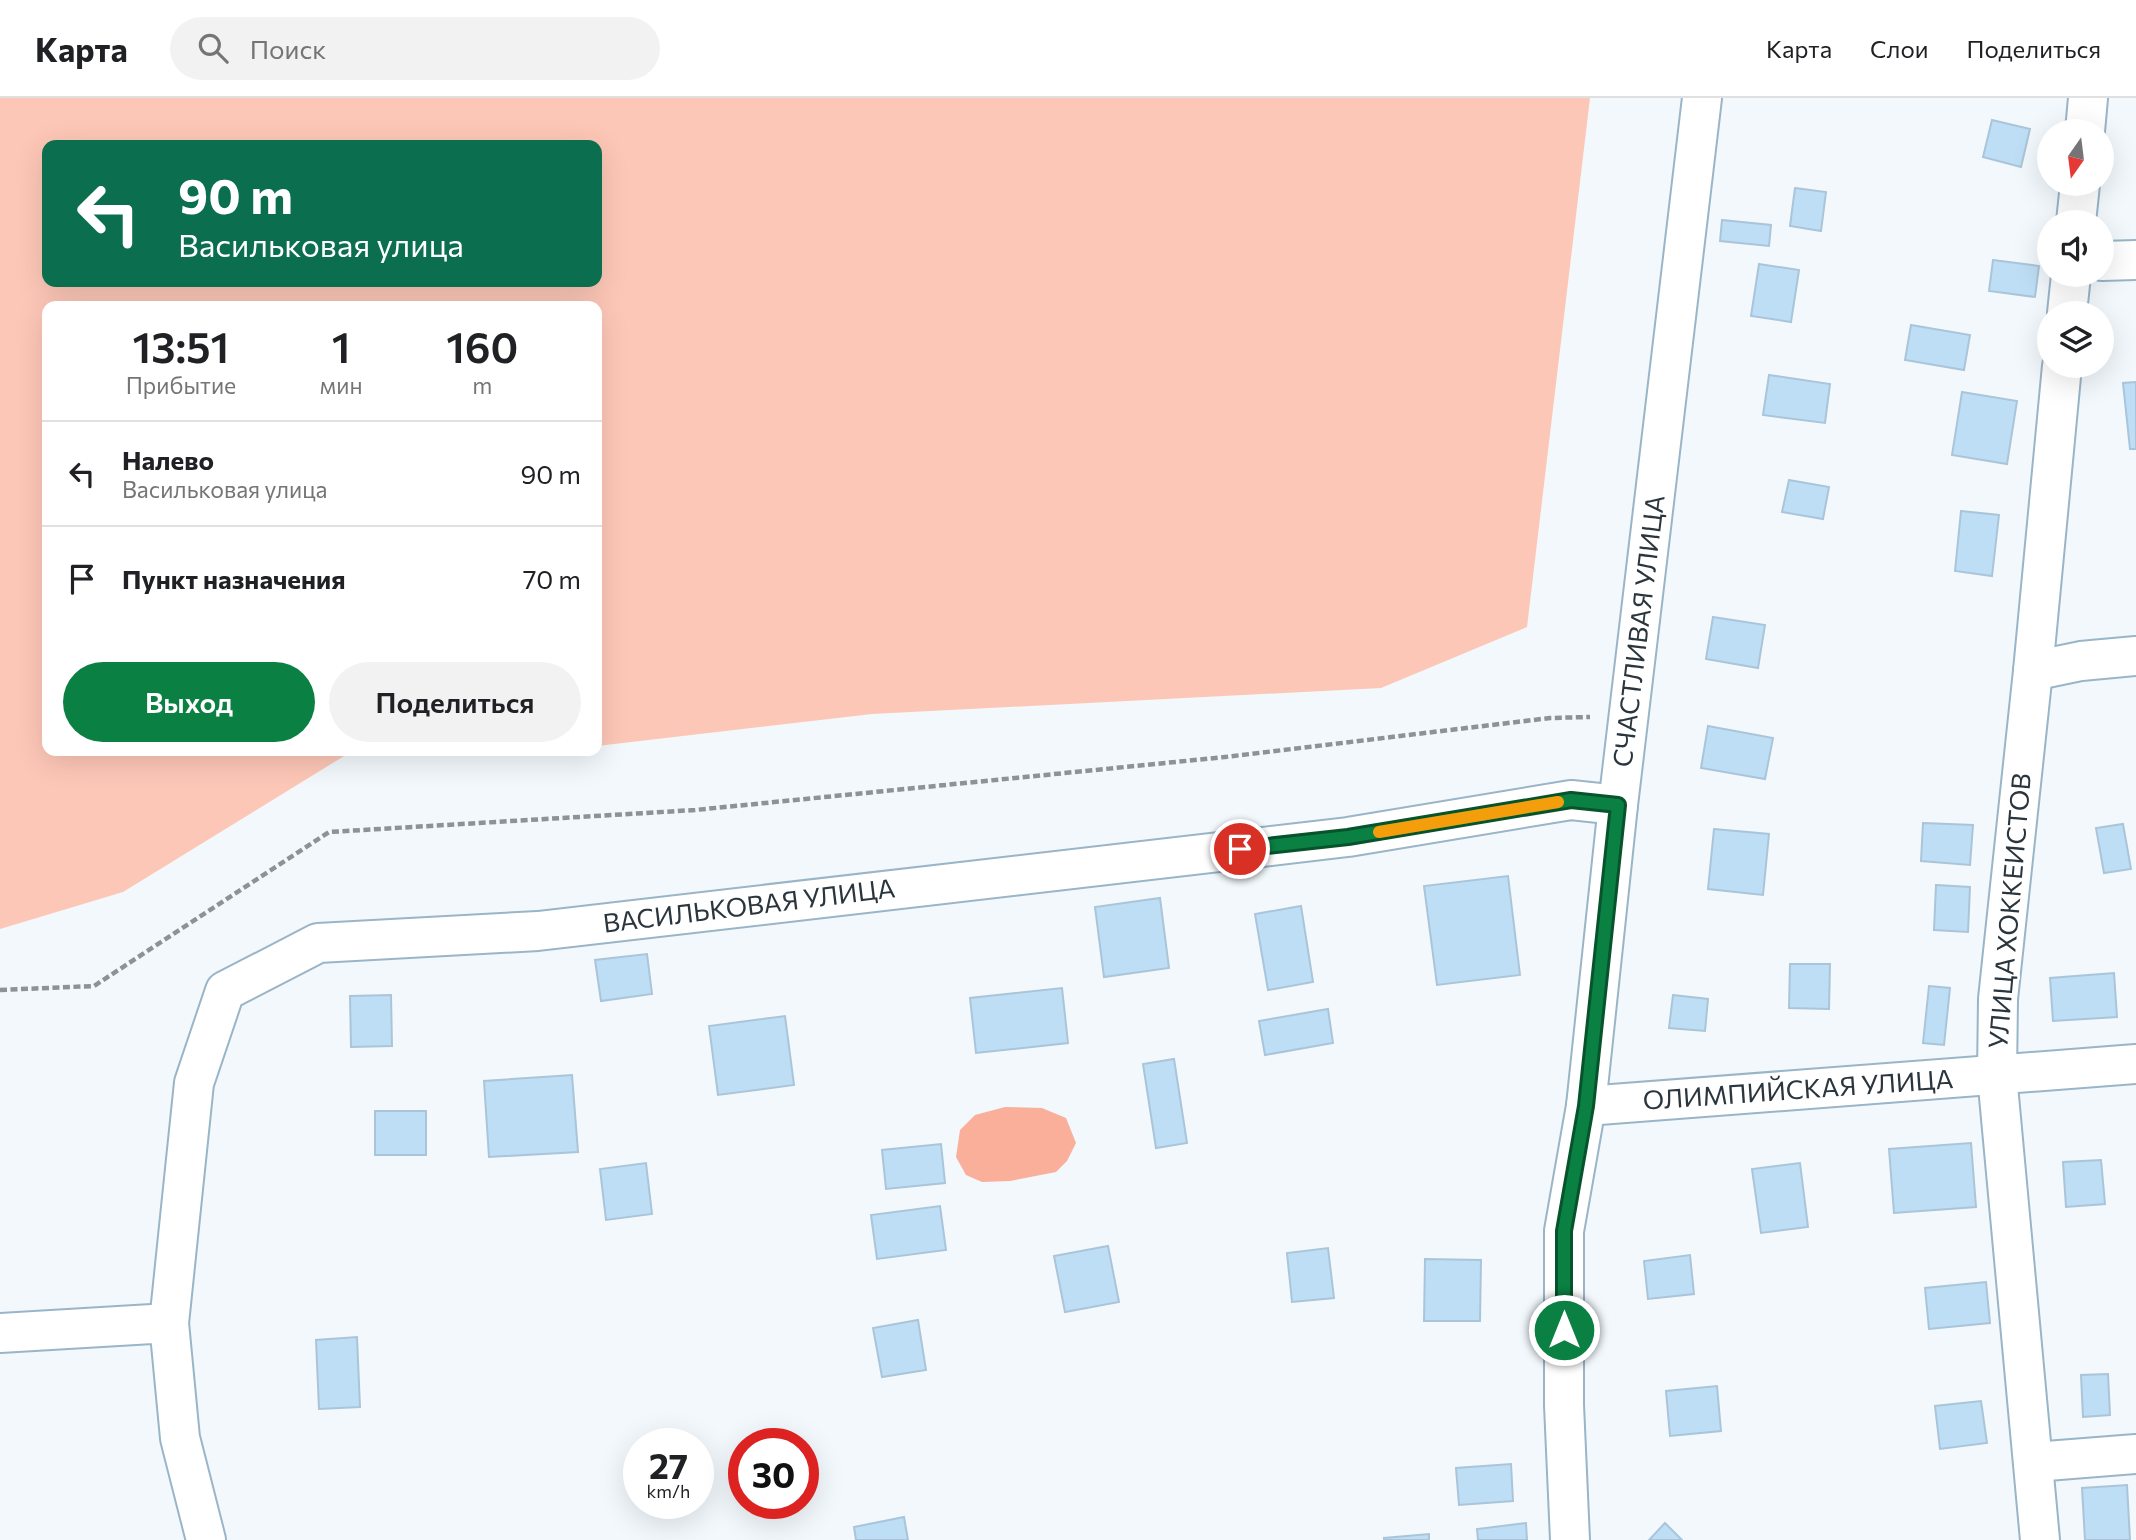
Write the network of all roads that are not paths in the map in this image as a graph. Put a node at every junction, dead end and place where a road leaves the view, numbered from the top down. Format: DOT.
graph roads {
  1 [pos="1702,98"];
  2 [pos="2088,98"];
  3 [pos="2086,119"];
  4 [pos="2136,260"];
  5 [pos="2114,261"];
  6 [pos="2061,378"];
  7 [pos="2136,656"];
  8 [pos="2033,671"];
  9 [pos="1618,805"];
  10 [pos="2136,1064"];
  11 [pos="1997,1075"];
  12 [pos="1586,1106"];
  13 [pos="169,1323"];
  14 [pos="0,1333"];
  15 [pos="2136,1454"];
  16 [pos="2034,1462"];
  17 [pos="206,1540"];
  18 [pos="1570,1540"];
  19 [pos="2040,1540"];
  1 -- 9 [label="street, СЧАСТЛИВАЯ УЛИЦА"];
  2 -- 3 [label="street"];
  4 -- 5 [label="street"];
  6 -- 8 [label="street, УЛИЦА ХОККЕИСТОВ"];
  7 -- 8 [label="street"];
  8 -- 11 [label="street, УЛИЦА ХОККЕИСТОВ"];
  9 -- 12 [label="street, СЧАСТЛИВАЯ УЛИЦА"];
  9 -- 13 [label="street, ВАСИЛЬКОВАЯ УЛИЦА"];
  10 -- 11 [label="street, ОЛИМПИЙСКАЯ УЛИЦА"];
  11 -- 12 [label="street, ОЛИМПИЙСКАЯ УЛИЦА"];
  11 -- 16 [label="street, УЛИЦА ХОККЕИСТОВ"];
  12 -- 18 [label="street, СЧАСТЛИВАЯ УЛИЦА"];
  13 -- 14 [label="street"];
  13 -- 17 [label="street, ВАСИЛЬКОВАЯ УЛИЦА"];
  15 -- 16 [label="street"];
  16 -- 19 [label="street, УЛИЦА ХОККЕИСТОВ"];
}
